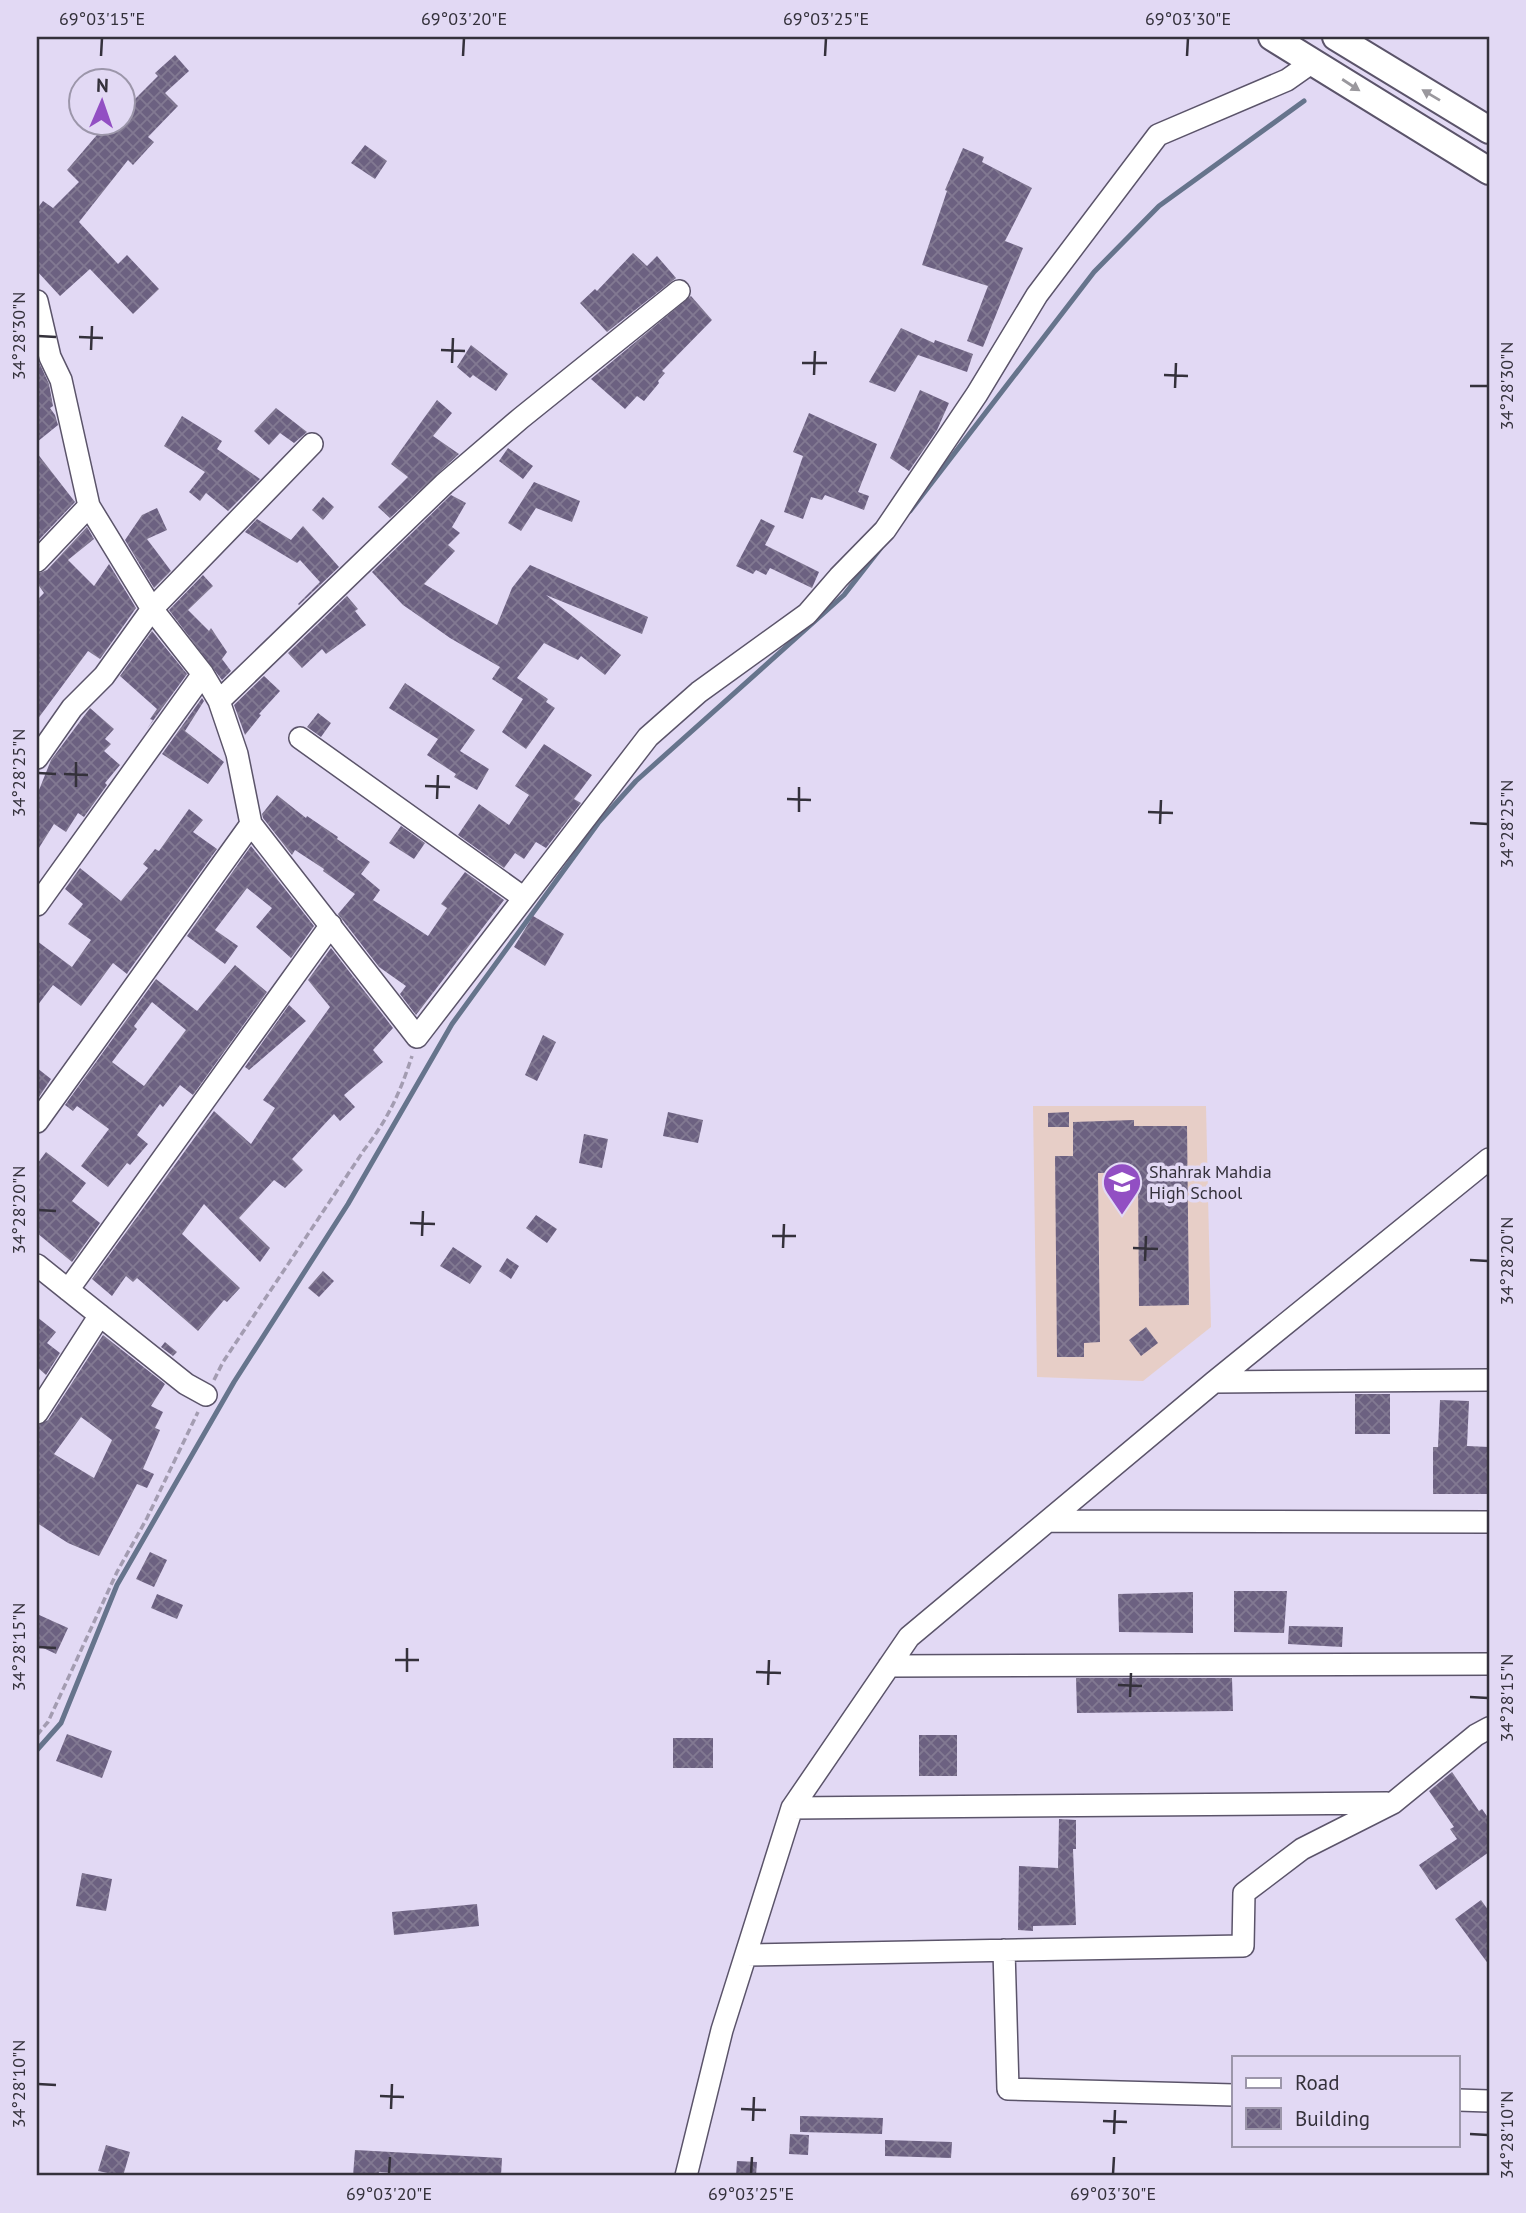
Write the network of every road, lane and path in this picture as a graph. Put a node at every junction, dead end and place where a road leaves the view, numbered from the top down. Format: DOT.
graph roads {
  1 [pos="1272,37"];
  2 [pos="1336,37"];
  3 [pos="1314,61"];
  4 [pos="1489,130"];
  5 [pos="1489,171"];
  6 [pos="679,291"];
  7 [pos="37,301"];
  8 [pos="43,364"];
  9 [pos="312,444"];
  10 [pos="89,506"];
  11 [pos="37,561"];
  12 [pos="152,609"];
  13 [pos="203,674"];
  14 [pos="219,701"];
  15 [pos="300,738"];
  16 [pos="37,758"];
  17 [pos="251,824"];
  18 [pos="524,898"];
  19 [pos="37,905"];
  20 [pos="331,925"];
  21 [pos="37,1122"];
  22 [pos="1489,1159"];
  23 [pos="37,1265"];
  24 [pos="68,1290"];
  25 [pos="100,1315"];
  26 [pos="1489,1380"];
  27 [pos="1214,1382"];
  28 [pos="206,1395"];
  29 [pos="37,1413"];
  30 [pos="1048,1521"];
  31 [pos="1489,1522"];
  32 [pos="1489,1664"];
  33 [pos="889,1666"];
  34 [pos="1489,1728"];
  35 [pos="1393,1803"];
  36 [pos="792,1808"];
  37 [pos="1004,1950"];
  38 [pos="746,1955"];
  39 [pos="1232,2095"];
  40 [pos="1460,2100"];
  41 [pos="1489,2101"];
  42 [pos="686,2176"];
  1 -- 3 [label="main road"];
  4 -- 2 [label="main road, one-way"];
  3 -- 5 [label="main road, one-way"];
  3 -- 18 [label="street"];
  6 -- 14 [label="street"];
  7 -- 8 [label="street"];
  8 -- 10 [label="street"];
  9 -- 12 [label="street"];
  10 -- 11 [label="street"];
  10 -- 12 [label="street"];
  12 -- 13 [label="street"];
  12 -- 16 [label="street"];
  13 -- 14 [label="street"];
  13 -- 19 [label="street"];
  14 -- 17 [label="street"];
  15 -- 18 [label="street"];
  17 -- 20 [label="street"];
  17 -- 21 [label="street"];
  18 -- 20 [label="street"];
  20 -- 24 [label="street"];
  22 -- 27 [label="street"];
  23 -- 24 [label="street"];
  24 -- 25 [label="street"];
  25 -- 28 [label="street"];
  25 -- 29 [label="street"];
  26 -- 27 [label="street"];
  27 -- 30 [label="street"];
  30 -- 31 [label="street"];
  30 -- 33 [label="street"];
  32 -- 33 [label="street"];
  33 -- 36 [label="street"];
  34 -- 35 [label="street"];
  35 -- 36 [label="street"];
  35 -- 37 [label="street"];
  36 -- 38 [label="street"];
  37 -- 38 [label="street"];
  37 -- 39 [label="street"];
  38 -- 42 [label="street"];
  40 -- 41 [label="street"];
}
